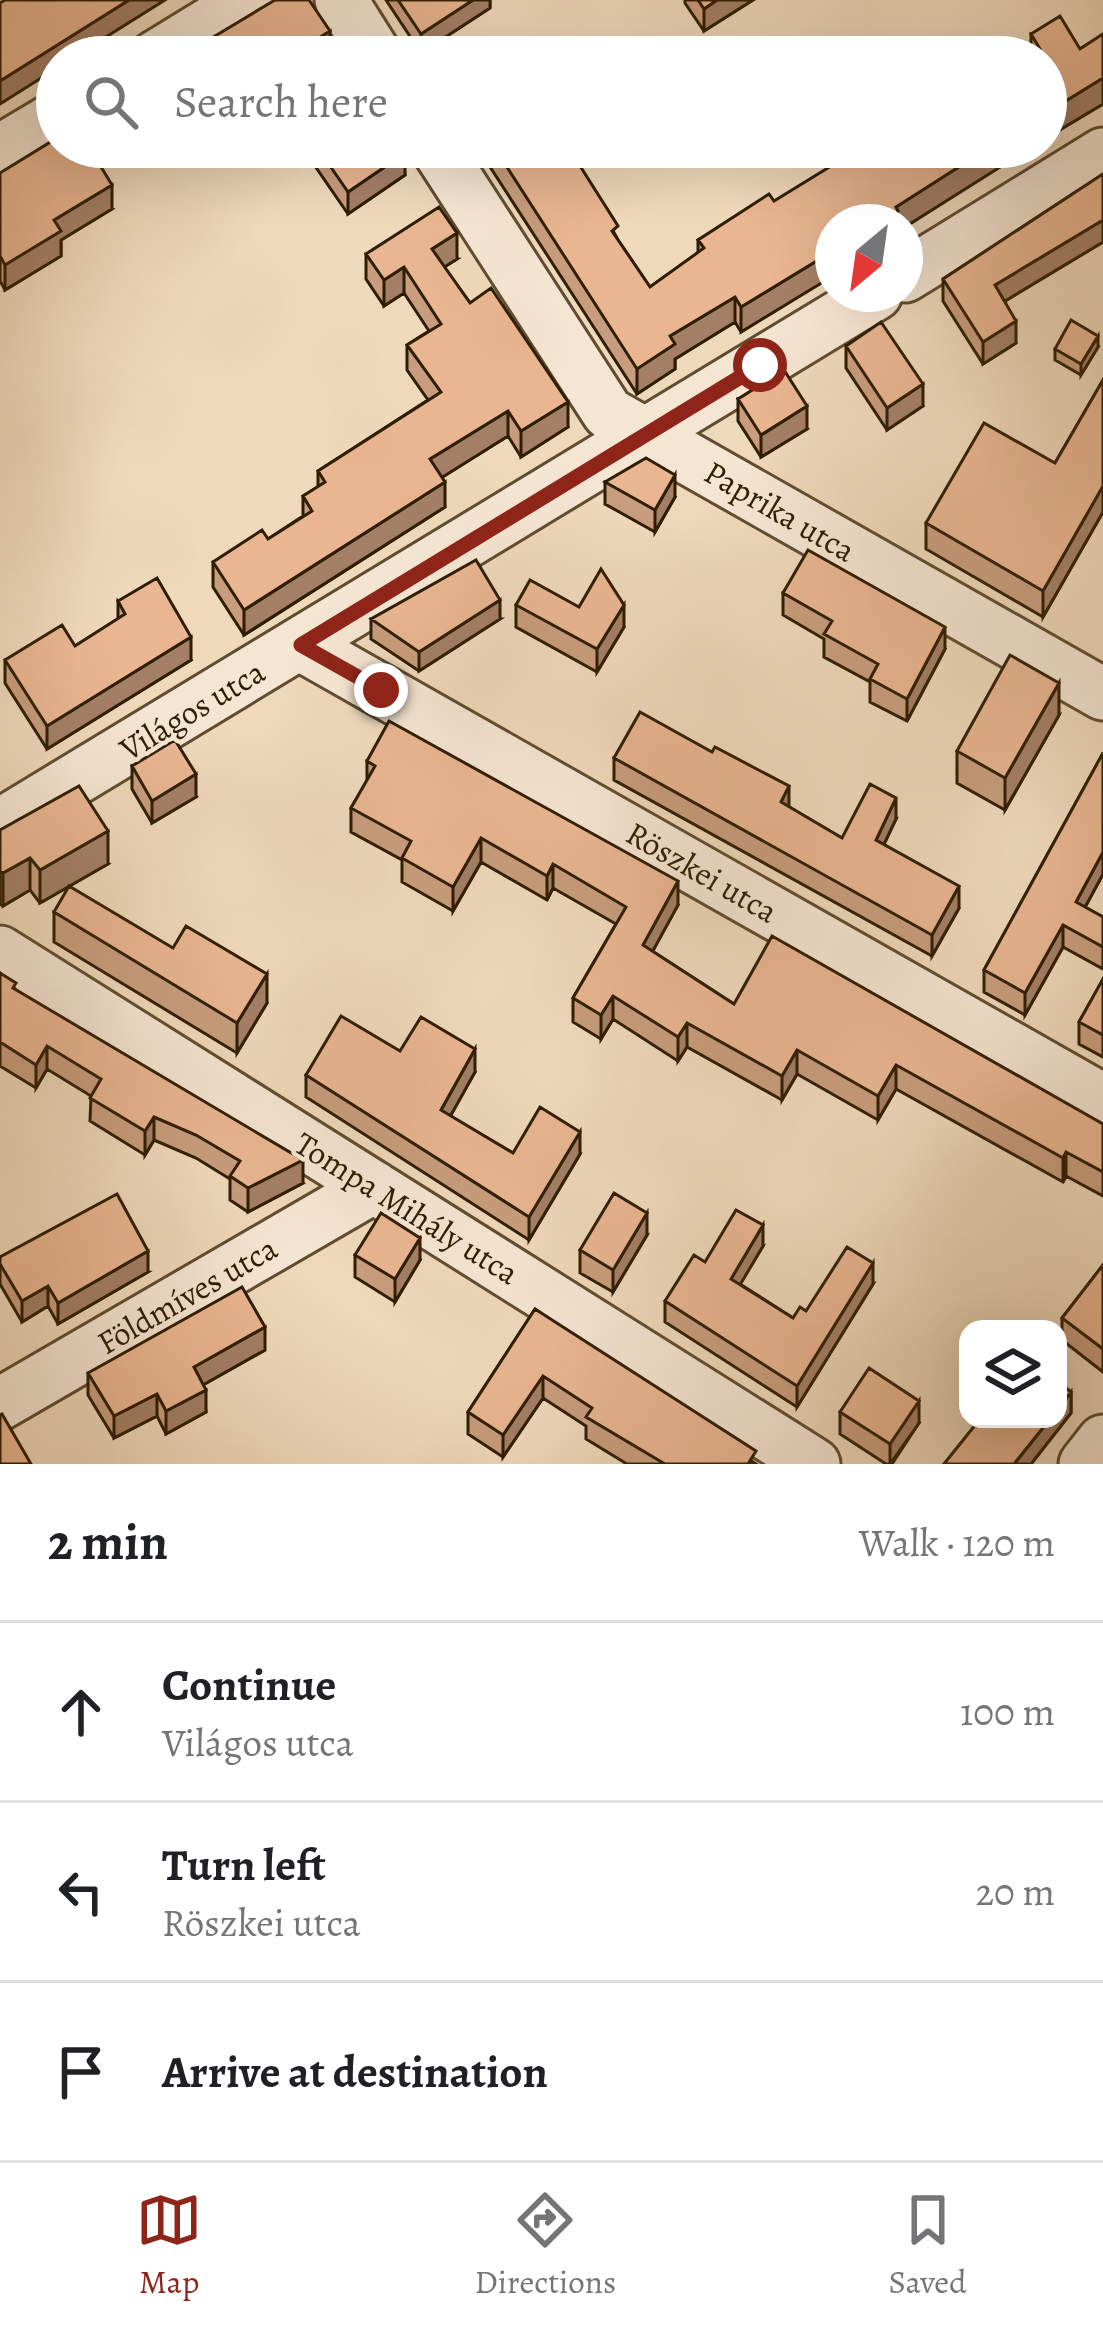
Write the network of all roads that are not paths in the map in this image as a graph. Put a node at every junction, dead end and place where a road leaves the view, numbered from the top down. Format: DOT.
graph roads {
  1 [pos="248,0"];
  2 [pos="340,0"];
  3 [pos="189,36"];
  4 [pos="363,36"];
  5 [pos="36,129"];
  6 [pos="0,151"];
  7 [pos="1103,154"];
  8 [pos="450,168"];
  9 [pos="923,265"];
  10 [pos="847,312"];
  11 [pos="644,437"];
  12 [pos="301,645"];
  13 [pos="1103,694"];
  14 [pos="0,826"];
  15 [pos="0,952"];
  16 [pos="1103,1100"];
  17 [pos="374,1187"];
  18 [pos="0,1404"];
  19 [pos="1103,1441"];
  20 [pos="814,1464"];
  21 [pos="1085,1464"];
  1 -- 3 [label="street"];
  2 -- 4 [label="street"];
  5 -- 6 [label="street"];
  7 -- 9 [label="street"];
  8 -- 11 [label="street, Paprika utca"];
  10 -- 11 [label="street, Világos utca"];
  11 -- 12 [label="street, Világos utca"];
  11 -- 13 [label="street, Paprika utca"];
  12 -- 14 [label="street, Világos utca"];
  12 -- 16 [label="street, Röszkei utca"];
  15 -- 17 [label="street, Tompa Mihály utca"];
  17 -- 18 [label="street, Földmíves utca"];
  17 -- 20 [label="street, Tompa Mihály utca"];
  19 -- 21 [label="street"];
}
